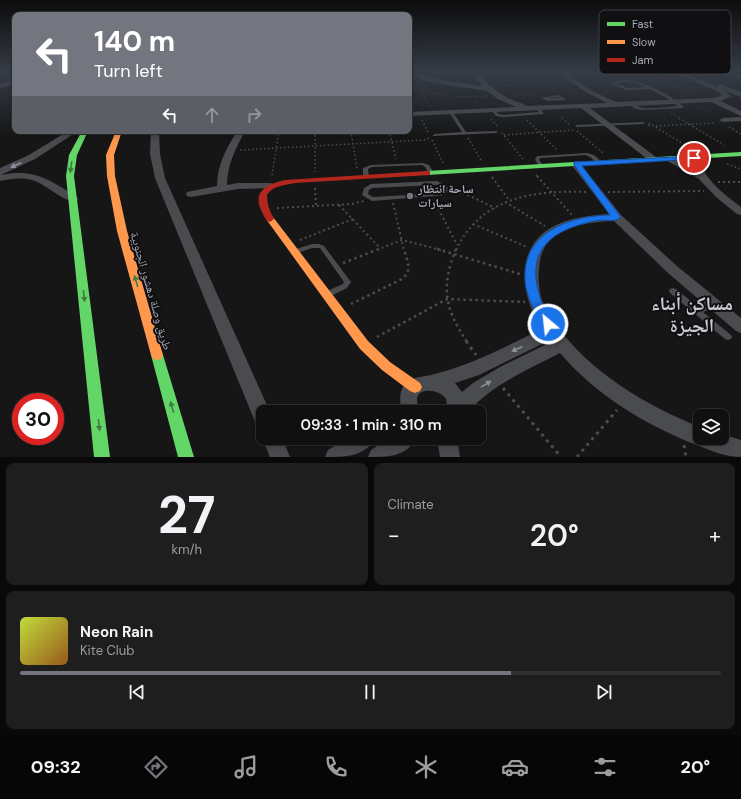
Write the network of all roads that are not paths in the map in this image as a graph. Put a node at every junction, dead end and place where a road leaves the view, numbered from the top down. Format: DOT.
graph roads {
  1 [pos="495,93"];
  2 [pos="659,93"];
  3 [pos="724,93"];
  4 [pos="594,94"];
  5 [pos="556,100"];
  6 [pos="710,100"];
  7 [pos="506,101"];
  8 [pos="674,101"];
  9 [pos="629,103"];
  10 [pos="618,104"];
  11 [pos="598,105"];
  12 [pos="583,106"];
  13 [pos="564,107"];
  14 [pos="528,108"];
  15 [pos="537,108"];
  16 [pos="493,110"];
  17 [pos="502,110"];
  18 [pos="451,112"];
  19 [pos="412,114"];
  20 [pos="741,114"];
  21 [pos="741,119"];
  22 [pos="722,121"];
  23 [pos="643,123"];
  24 [pos="609,125"];
  25 [pos="576,128"];
  26 [pos="496,132"];
  27 [pos="69,134"];
  28 [pos="84,134"];
  29 [pos="118,134"];
  30 [pos="156,134"];
  31 [pos="239,134"];
  32 [pos="465,134"];
  33 [pos="435,135"];
  34 [pos="740,154"];
  35 [pos="699,157"];
  36 [pos="653,159"];
  37 [pos="669,159"];
  38 [pos="599,162"];
  39 [pos="576,164"];
  40 [pos="542,166"];
  41 [pos="0,172"];
  42 [pos="431,174"];
  43 [pos="0,178"];
  44 [pos="362,178"];
  45 [pos="399,180"];
  46 [pos="705,180"];
  47 [pos="270,186"];
  48 [pos="222,188"];
  49 [pos="191,194"];
  50 [pos="73,200"];
  51 [pos="741,212"];
  52 [pos="617,217"];
  53 [pos="295,252"];
  54 [pos="672,291"];
  55 [pos="327,295"];
  56 [pos="715,305"];
  57 [pos="696,311"];
  58 [pos="741,327"];
  59 [pos="728,337"];
  60 [pos="557,338"];
  61 [pos="435,382"];
  62 [pos="408,403"];
  63 [pos="258,405"];
  64 [pos="455,405"];
  65 [pos="462,405"];
  66 [pos="693,434"];
  67 [pos="275,445"];
  68 [pos="354,445"];
  69 [pos="396,445"];
  70 [pos="448,445"];
  71 [pos="725,445"];
  72 [pos="741,450"];
  73 [pos="102,457"];
  74 [pos="186,457"];
  75 [pos="280,457"];
  76 [pos="335,457"];
  77 [pos="378,457"];
  78 [pos="450,457"];
  1 -- 7 [label="street"];
  2 -- 8 [label="lane"];
  3 -- 6 [label="street"];
  4 -- 10 [label="street"];
  4 -- 11 [label="street"];
  5 -- 5 [label="lane"];
  5 -- 13 [label="lane"];
  6 -- 8 [label="street"];
  6 -- 20 [label="street"];
  7 -- 14 [label="street"];
  7 -- 17 [label="street"];
  8 -- 9 [label="street"];
  8 -- 9 [label="lane"];
  9 -- 10 [label="street"];
  10 -- 11 [label="street"];
  11 -- 12 [label="street"];
  12 -- 13 [label="street"];
  12 -- 24 [label="street"];
  13 -- 15 [label="street"];
  14 -- 15 [label="street"];
  14 -- 17 [label="street"];
  15 -- 16 [label="lane"];
  16 -- 17 [label="street"];
  16 -- 18 [label="street"];
  18 -- 19 [label="street"];
  18 -- 32 [label="lane"];
  21 -- 22 [label="street"];
  23 -- 24 [label="lane"];
  24 -- 25 [label="lane"];
  24 -- 36 [label="street"];
  26 -- 32 [label="lane"];
  27 -- 41 [label="street, one-way"];
  28 -- 50 [label="main road, one-way"];
  74 -- 29 [label="main road, طريق وصلة دهشور الجنوبية, one-way"];
  30 -- 63 [label="street"];
  31 -- 48 [label="street"];
  32 -- 33 [label="lane"];
  34 -- 35 [label="main road"];
  35 -- 37 [label="main road"];
  35 -- 46 [label="street"];
  36 -- 37 [label="main road"];
  36 -- 38 [label="main road"];
  37 -- 46 [label="street"];
  38 -- 39 [label="main road"];
  38 -- 40 [label="lane"];
  39 -- 40 [label="main road"];
  39 -- 52 [label="street"];
  40 -- 42 [label="main road"];
  42 -- 44 [label="lane"];
  42 -- 45 [label="main road"];
  43 -- 50 [label="street"];
  44 -- 45 [label="main road"];
  44 -- 47 [label="main road"];
  45 -- 45 [label="lane"];
  46 -- 51 [label="street"];
  47 -- 48 [label="street"];
  47 -- 53 [label="main road"];
  48 -- 49 [label="street"];
  50 -- 73 [label="main road, one-way"];
  52 -- 56 [label="street"];
  52 -- 60 [label="street"];
  53 -- 55 [label="main road"];
  53 -- 55 [label="lane"];
  54 -- 57 [label="lane"];
  55 -- 62 [label="main road"];
  56 -- 57 [label="lane"];
  56 -- 58 [label="street"];
  57 -- 59 [label="lane"];
  60 -- 61 [label="street, one-way"];
  65 -- 60 [label="street, one-way"];
  60 -- 66 [label="street"];
  61 -- 62 [label="street"];
  61 -- 64 [label="street"];
  67 -- 75 [label="street"];
  68 -- 76 [label="street"];
  69 -- 77 [label="street"];
  70 -- 78 [label="street"];
  71 -- 72 [label="street"];
}
